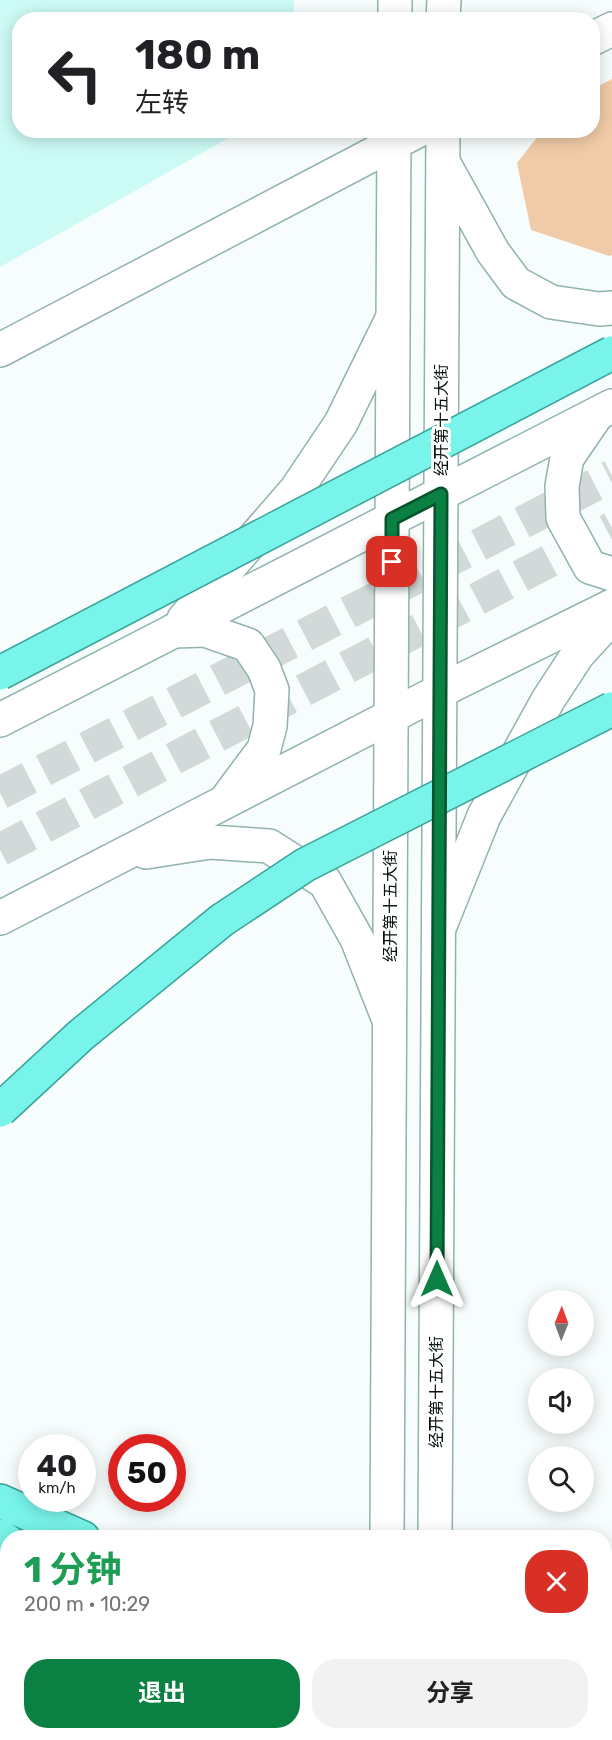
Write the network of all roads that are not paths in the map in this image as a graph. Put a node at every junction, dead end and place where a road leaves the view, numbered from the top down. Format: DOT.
graph roads {
  1 [pos="396,138"];
  2 [pos="402,138"];
  3 [pos="443,146"];
  4 [pos="612,308"];
  5 [pos="393,317"];
  6 [pos="0,350"];
  7 [pos="612,353"];
  8 [pos="605,409"];
  9 [pos="441,494"];
  10 [pos="392,519"];
  11 [pos="612,574"];
  12 [pos="612,606"];
  13 [pos="612,617"];
  14 [pos="173,631"];
  15 [pos="0,673"];
  16 [pos="440,691"];
  17 [pos="612,709"];
  18 [pos="391,716"];
  19 [pos="0,720"];
  20 [pos="224,802"];
  21 [pos="118,857"];
  22 [pos="0,918"];
  23 [pos="439,928"];
  24 [pos="390,1020"];
  25 [pos="0,1110"];
  26 [pos="0,1501"];
  27 [pos="65,1530"];
  28 [pos="386,1530"];
  29 [pos="435,1530"];
  1 -- 6 [label="street"];
  2 -- 5 [label="street, 经开第十五大街"];
  3 -- 4 [label="street"];
  3 -- 9 [label="street, 经开第十五大街"];
  5 -- 10 [label="street, 经开第十五大街"];
  5 -- 14 [label="street"];
  7 -- 15 [label="highway, bridge"];
  8 -- 9 [label="street"];
  8 -- 11 [label="street"];
  9 -- 10 [label="street"];
  9 -- 16 [label="street, 经开第十五大街"];
  10 -- 14 [label="street"];
  10 -- 18 [label="street, 经开第十五大街"];
  12 -- 16 [label="street"];
  13 -- 23 [label="street"];
  14 -- 19 [label="street"];
  14 -- 20 [label="street"];
  16 -- 18 [label="street"];
  16 -- 23 [label="street, 经开第十五大街"];
  17 -- 25 [label="highway, bridge"];
  18 -- 20 [label="street"];
  18 -- 24 [label="street, 经开第十五大街"];
  20 -- 21 [label="street"];
  21 -- 22 [label="street"];
  21 -- 24 [label="street"];
  23 -- 29 [label="street, 经开第十五大街"];
  24 -- 28 [label="street, 经开第十五大街"];
  26 -- 27 [label="highway"];
}
